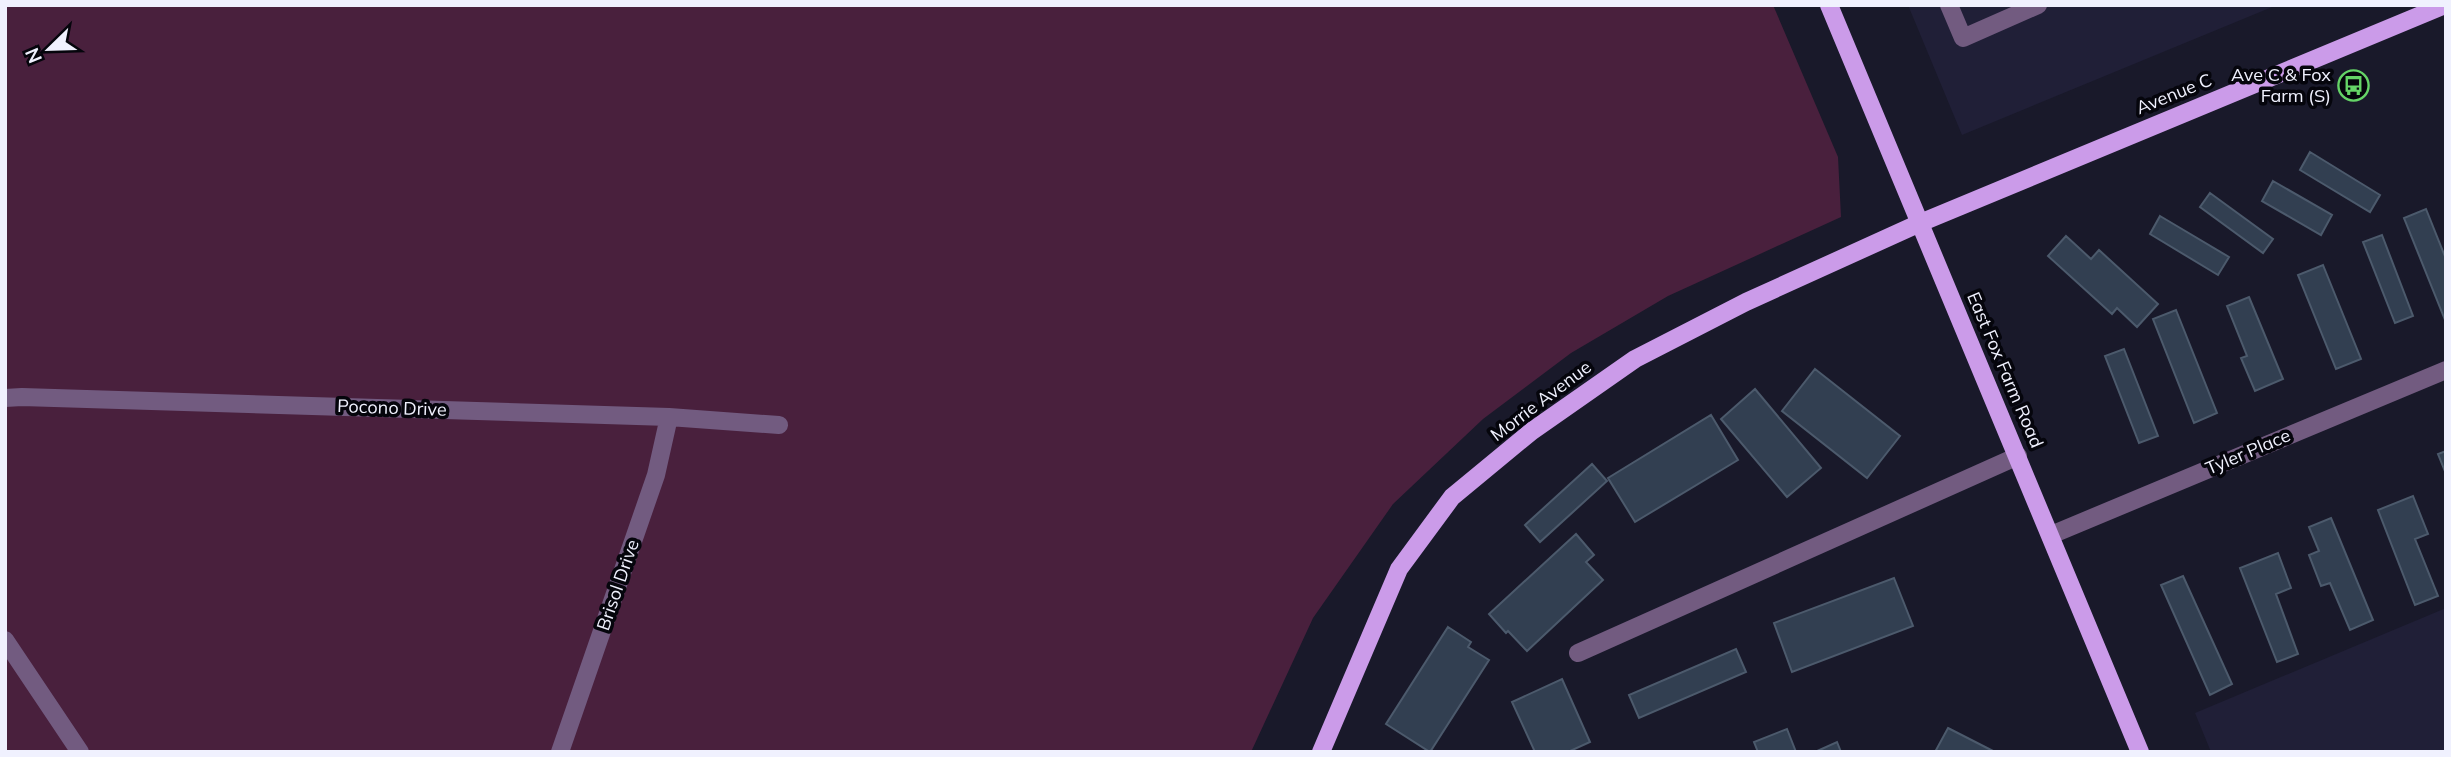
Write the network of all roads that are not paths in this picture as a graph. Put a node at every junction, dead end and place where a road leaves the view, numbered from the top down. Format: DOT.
graph roads {
  1 [pos="1829,5"];
  2 [pos="1949,5"];
  3 [pos="2038,5"];
  4 [pos="2437,7"];
  5 [pos="1920,223"];
  6 [pos="2446,370"];
  7 [pos="5,398"];
  8 [pos="669,416"];
  9 [pos="779,425"];
  10 [pos="2018,456"];
  11 [pos="2051,535"];
  12 [pos="5,640"];
  13 [pos="1578,653"];
  14 [pos="80,752"];
  15 [pos="560,752"];
  16 [pos="1321,752"];
  17 [pos="2140,752"];
  1 -- 5 [label="main road, East Fox Farm Road"];
  2 -- 3 [label="street"];
  4 -- 5 [label="main road, Avenue C"];
  5 -- 10 [label="main road, East Fox Farm Road"];
  5 -- 16 [label="main road, Morrie Avenue"];
  6 -- 11 [label="street, Tyler Place"];
  7 -- 8 [label="street, Pocono Drive"];
  8 -- 9 [label="street, Pocono Drive"];
  8 -- 15 [label="street, Brisol Drive"];
  10 -- 11 [label="main road, East Fox Farm Road"];
  10 -- 13 [label="street"];
  11 -- 17 [label="main road, East Fox Farm Road"];
  12 -- 14 [label="street"];
}
